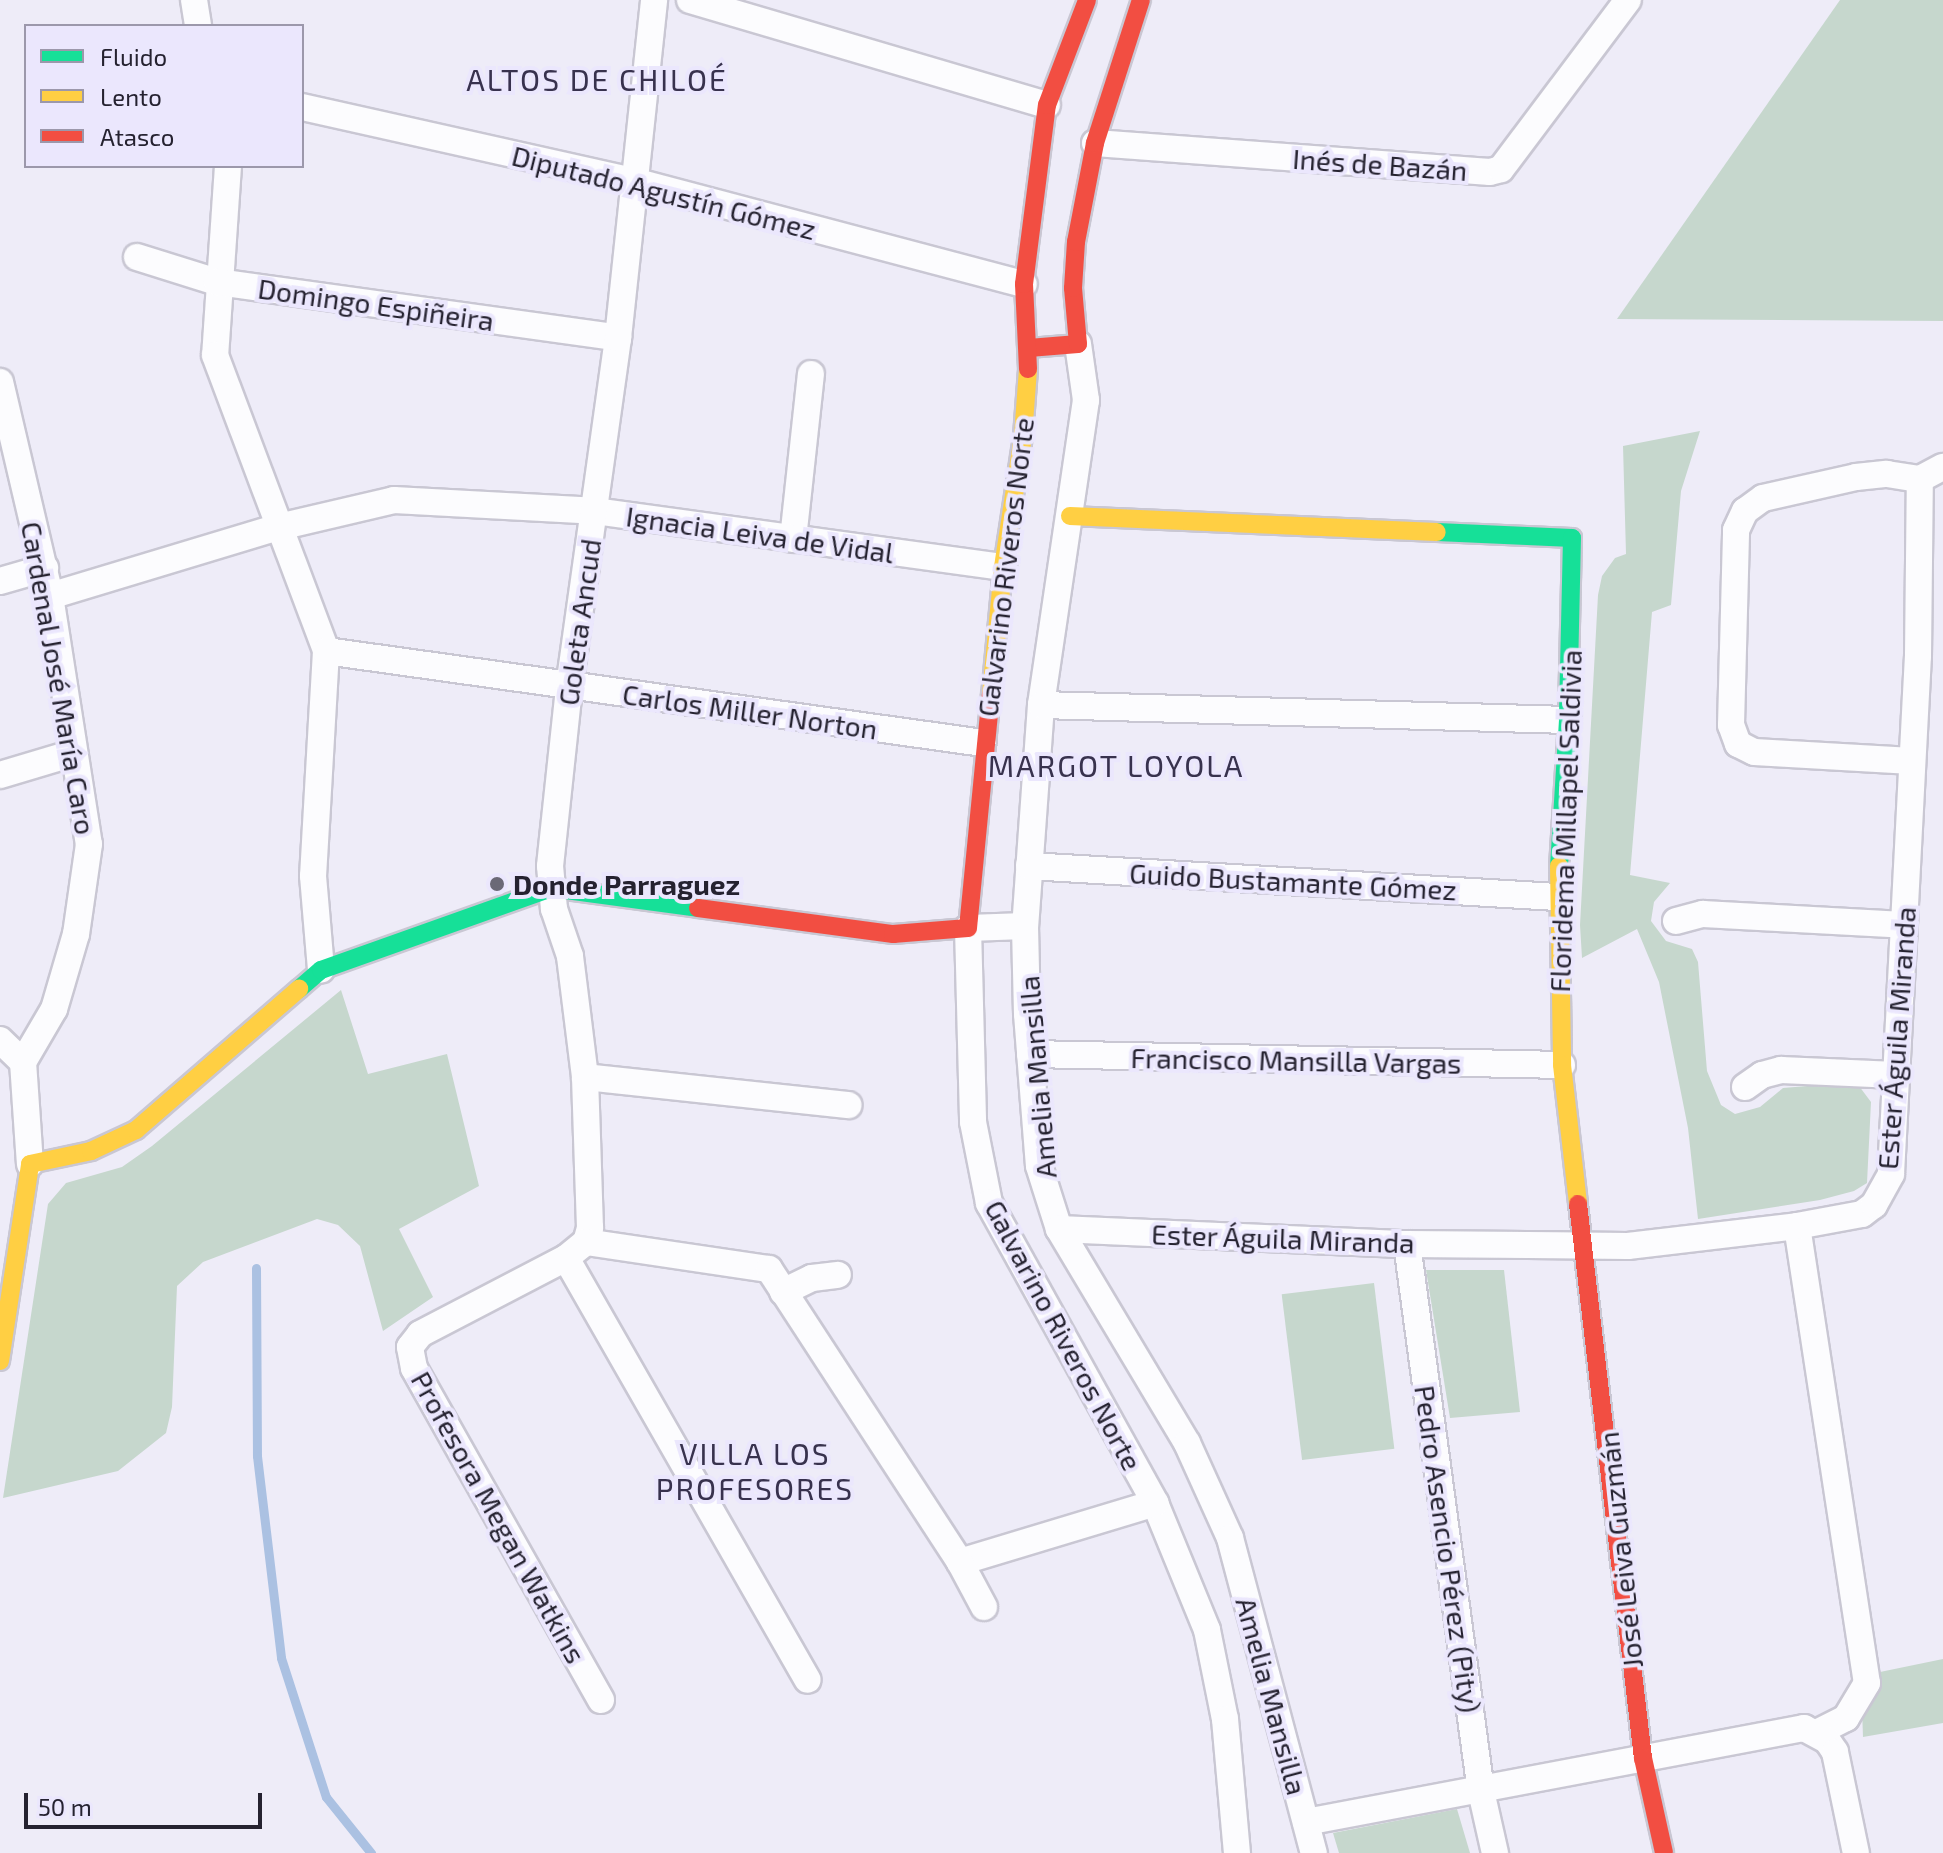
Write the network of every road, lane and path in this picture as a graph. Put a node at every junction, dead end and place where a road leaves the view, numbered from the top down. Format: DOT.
graph roads {
  1 [pos="194,0"];
  2 [pos="654,0"];
  3 [pos="690,0"];
  4 [pos="1087,0"];
  5 [pos="1141,0"];
  6 [pos="1628,0"];
  7 [pos="198,24"];
  8 [pos="1047,105"];
  9 [pos="304,107"];
  10 [pos="1095,143"];
  11 [pos="228,168"];
  12 [pos="637,182"];
  13 [pos="137,257"];
  14 [pos="217,282"];
  15 [pos="1024,284"];
  16 [pos="618,338"];
  17 [pos="1078,344"];
  18 [pos="1029,348"];
  19 [pos="811,374"];
  20 [pos="2,399"];
  21 [pos="1932,473"];
  22 [pos="594,511"];
  23 [pos="1070,516"];
  24 [pos="279,527"];
  25 [pos="793,539"];
  26 [pos="1003,567"];
  27 [pos="45,568"];
  28 [pos="0,581"];
  29 [pos="50,596"];
  30 [pos="326,651"];
  31 [pos="1930,658"];
  32 [pos="569,687"];
  33 [pos="1041,705"];
  34 [pos="1568,720"];
  35 [pos="983,743"];
  36 [pos="74,753"];
  37 [pos="1912,761"];
  38 [pos="0,775"];
  39 [pos="1029,866"];
  40 [pos="551,888"];
  41 [pos="1557,897"];
  42 [pos="1676,921"];
  43 [pos="1904,925"];
  44 [pos="1025,926"];
  45 [pos="968,928"];
  46 [pos="321,970"];
  47 [pos="0,1040"];
  48 [pos="1030,1054"];
  49 [pos="23,1062"];
  50 [pos="1562,1065"];
  51 [pos="1896,1075"];
  52 [pos="585,1077"];
  53 [pos="1745,1087"];
  54 [pos="849,1105"];
  55 [pos="30,1164"];
  56 [pos="1797,1226"];
  57 [pos="1059,1229"];
  58 [pos="1407,1244"];
  59 [pos="1586,1246"];
  60 [pos="576,1250"];
  61 [pos="838,1275"];
  62 [pos="783,1292"];
  63 [pos="3,1333"];
  64 [pos="0,1361"];
  65 [pos="1155,1503"];
  66 [pos="960,1562"];
  67 [pos="984,1607"];
  68 [pos="808,1680"];
  69 [pos="601,1700"];
  70 [pos="1816,1733"];
  71 [pos="1643,1758"];
  72 [pos="1481,1791"];
  73 [pos="1306,1822"];
  74 [pos="1237,1853"];
  75 [pos="1314,1853"];
  76 [pos="1495,1853"];
  77 [pos="1664,1853"];
  78 [pos="1856,1853"];
  1 -- 7 [label="street"];
  2 -- 12 [label="street, Goleta Ancud"];
  3 -- 8 [label="street"];
  4 -- 8 [label="street, Galvarino Riveros Norte"];
  5 -- 10 [label="street"];
  6 -- 10 [label="street, Inés de Bazán"];
  8 -- 15 [label="street, Galvarino Riveros Norte"];
  9 -- 12 [label="street, Diputado Agustín Gómez"];
  10 -- 17 [label="street"];
  11 -- 14 [label="street"];
  12 -- 15 [label="street, Diputado Agustín Gómez"];
  12 -- 16 [label="street, Goleta Ancud"];
  13 -- 14 [label="street, Domingo Espiñeira"];
  14 -- 16 [label="street, Domingo Espiñeira"];
  14 -- 24 [label="street"];
  15 -- 18 [label="street, Galvarino Riveros Norte"];
  16 -- 22 [label="street, Goleta Ancud"];
  17 -- 18 [label="street"];
  17 -- 23 [label="street, Amelia Mansilla"];
  18 -- 26 [label="street, Galvarino Riveros Norte"];
  19 -- 25 [label="street"];
  20 -- 27 [label="street, Cardenal José María Caro"];
  21 -- 31 [label="street, Ester Águila Miranda"];
  21 -- 37 [label="street"];
  22 -- 24 [label="street, Ignacia Leiva de Vidal"];
  22 -- 25 [label="street, Ignacia Leiva de Vidal"];
  22 -- 32 [label="street, Goleta Ancud"];
  23 -- 33 [label="street, Amelia Mansilla"];
  23 -- 34 [label="street, Floridema Millapel Saldivia"];
  24 -- 29 [label="street, Ignacia Leiva de Vidal"];
  24 -- 30 [label="street"];
  25 -- 26 [label="street, Ignacia Leiva de Vidal"];
  26 -- 35 [label="street, Galvarino Riveros Norte"];
  27 -- 28 [label="street"];
  27 -- 29 [label="street, Cardenal José María Caro"];
  29 -- 36 [label="street, Cardenal José María Caro"];
  30 -- 32 [label="street, Carlos Miller Norton"];
  30 -- 46 [label="street"];
  31 -- 37 [label="street, Ester Águila Miranda"];
  32 -- 35 [label="street, Carlos Miller Norton"];
  32 -- 40 [label="street, Goleta Ancud"];
  33 -- 34 [label="street"];
  33 -- 39 [label="street, Amelia Mansilla"];
  34 -- 41 [label="street, Floridema Millapel Saldivia"];
  35 -- 45 [label="street, Galvarino Riveros Norte"];
  36 -- 38 [label="street"];
  36 -- 49 [label="street, Cardenal José María Caro"];
  37 -- 43 [label="street, Ester Águila Miranda"];
  39 -- 41 [label="street, Guido Bustamante Gómez"];
  39 -- 44 [label="street, Amelia Mansilla"];
  40 -- 45 [label="street"];
  40 -- 46 [label="street"];
  40 -- 52 [label="street, Goleta Ancud"];
  41 -- 50 [label="street, Floridema Millapel Saldivia"];
  42 -- 43 [label="street"];
  43 -- 51 [label="street, Ester Águila Miranda"];
  44 -- 45 [label="street"];
  44 -- 48 [label="street, Amelia Mansilla"];
  45 -- 65 [label="street, Galvarino Riveros Norte"];
  46 -- 55 [label="street"];
  47 -- 49 [label="street"];
  48 -- 50 [label="street, Francisco Mansilla Vargas"];
  48 -- 57 [label="street, Amelia Mansilla"];
  49 -- 55 [label="street"];
  50 -- 59 [label="street, Floridema Millapel Saldivia"];
  51 -- 53 [label="street"];
  51 -- 56 [label="street, Ester Águila Miranda"];
  52 -- 54 [label="street"];
  52 -- 60 [label="street, Goleta Ancud"];
  55 -- 63 [label="street"];
  56 -- 59 [label="street, Ester Águila Miranda"];
  56 -- 70 [label="street"];
  57 -- 58 [label="street, Ester Águila Miranda"];
  57 -- 73 [label="street, Amelia Mansilla"];
  58 -- 59 [label="street, Ester Águila Miranda"];
  58 -- 72 [label="street, Pedro Asencio Pérez (Pity)"];
  59 -- 71 [label="street, José Leiva Guzmán"];
  60 -- 62 [label="street"];
  60 -- 68 [label="street"];
  60 -- 69 [label="street, Profesora Megan Watkins"];
  61 -- 62 [label="street"];
  62 -- 66 [label="street"];
  63 -- 64 [label="street"];
  65 -- 66 [label="street"];
  65 -- 74 [label="street, Galvarino Riveros Norte"];
  66 -- 67 [label="street"];
  70 -- 71 [label="street"];
  70 -- 78 [label="street"];
  71 -- 72 [label="street"];
  71 -- 77 [label="street, José Leiva Guzmán"];
  72 -- 73 [label="street"];
  72 -- 76 [label="street, Pedro Asencio Pérez (Pity)"];
  73 -- 75 [label="street, Amelia Mansilla"];
}
